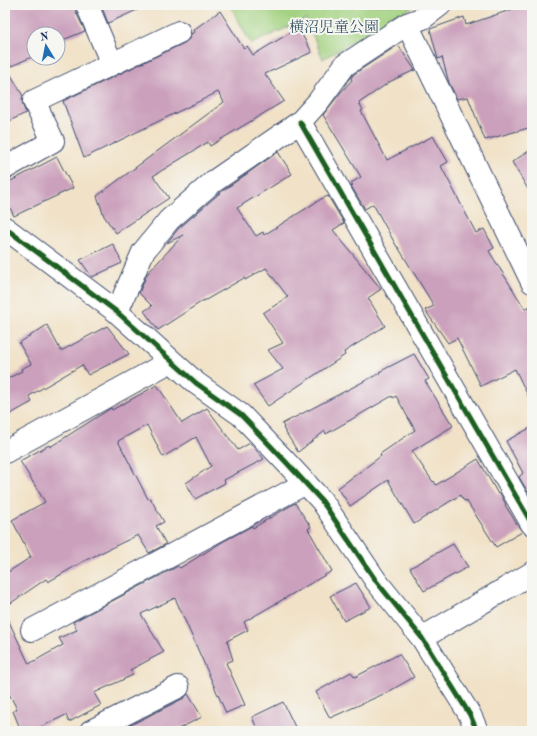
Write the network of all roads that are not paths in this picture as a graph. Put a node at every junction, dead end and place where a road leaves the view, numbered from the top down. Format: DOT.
graph roads {
  1 [pos="87,5"];
  2 [pos="440,5"];
  3 [pos="407,24"];
  4 [pos="179,32"];
  5 [pos="112,64"];
  6 [pos="300,122"];
  7 [pos="5,168"];
  8 [pos="5,228"];
  9 [pos="532,282"];
  10 [pos="117,312"];
  11 [pos="171,361"];
  12 [pos="5,452"];
  13 [pos="306,483"];
  14 [pos="532,524"];
  15 [pos="532,573"];
  16 [pos="32,630"];
  17 [pos="422,638"];
  18 [pos="178,687"];
  19 [pos="91,731"];
  20 [pos="477,731"];
  1 -- 5 [label="street"];
  2 -- 3 [label="street"];
  3 -- 6 [label="street"];
  3 -- 9 [label="street"];
  4 -- 5 [label="street"];
  5 -- 7 [label="street"];
  6 -- 10 [label="street"];
  6 -- 14 [label="street"];
  8 -- 10 [label="street"];
  10 -- 11 [label="street"];
  11 -- 12 [label="street"];
  11 -- 13 [label="street"];
  13 -- 16 [label="street"];
  13 -- 17 [label="street"];
  15 -- 17 [label="street"];
  17 -- 20 [label="street"];
  18 -- 19 [label="street"];
}
